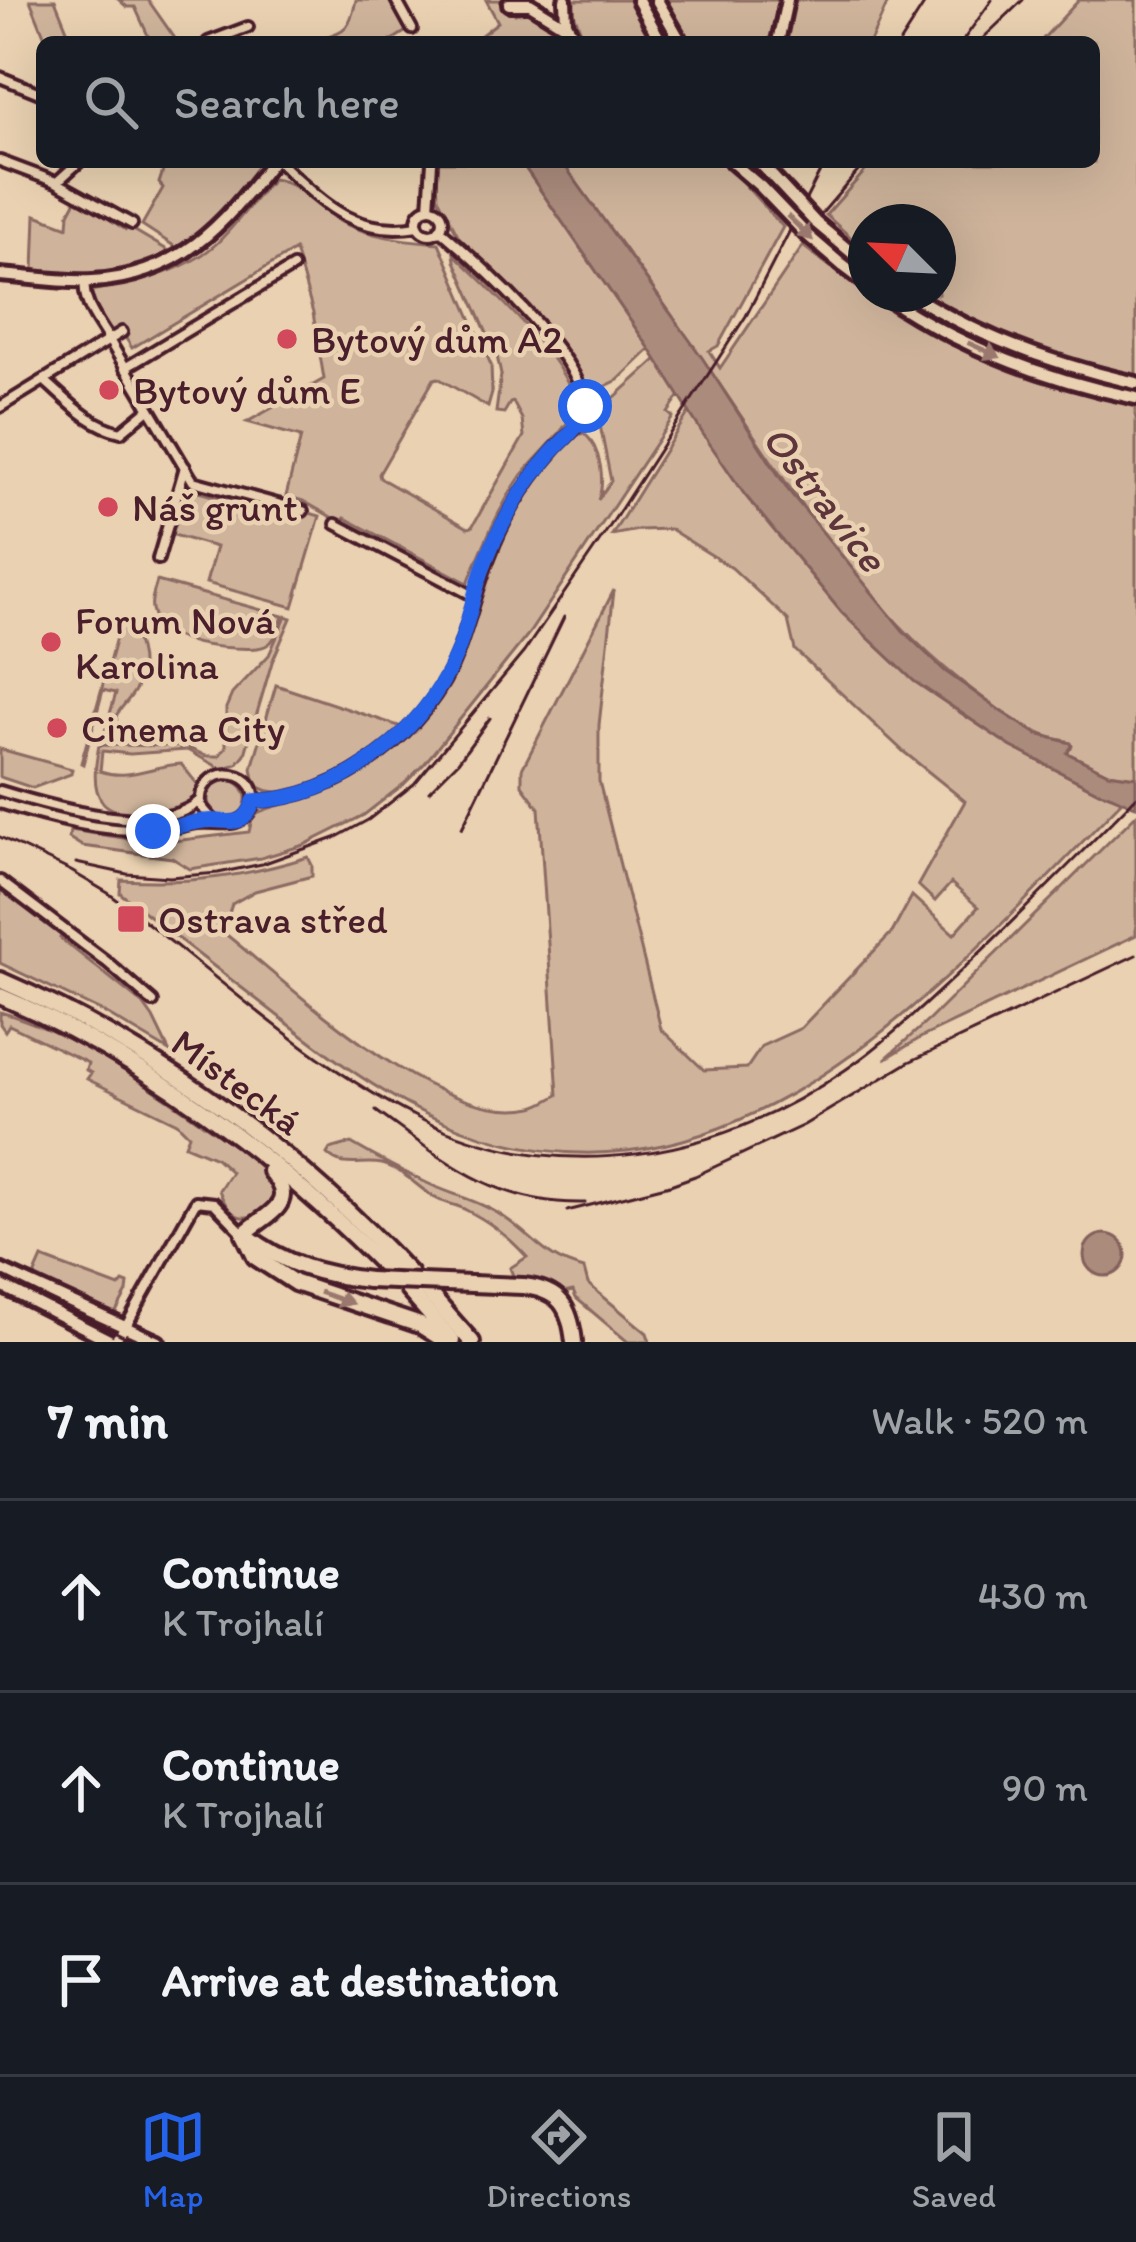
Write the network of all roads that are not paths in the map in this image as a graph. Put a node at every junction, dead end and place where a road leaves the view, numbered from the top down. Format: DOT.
graph roads {
  1 [pos="396,0"];
  2 [pos="565,0"];
  3 [pos="638,0"];
  4 [pos="657,0"];
  5 [pos="787,0"];
  6 [pos="513,2"];
  7 [pos="497,11"];
  8 [pos="248,27"];
  9 [pos="567,27"];
  10 [pos="412,29"];
  11 [pos="224,36"];
  12 [pos="572,36"];
  13 [pos="658,36"];
  14 [pos="679,36"];
  15 [pos="779,36"];
  16 [pos="0,77"];
  17 [pos="36,92"];
  18 [pos="0,161"];
  19 [pos="72,168"];
  20 [pos="270,168"];
  21 [pos="282,168"];
  22 [pos="432,168"];
  23 [pos="739,168"];
  24 [pos="746,168"];
  25 [pos="767,169"];
  26 [pos="56,182"];
  27 [pos="758,184"];
  28 [pos="429,208"];
  29 [pos="132,224"];
  30 [pos="418,226"];
  31 [pos="439,230"];
  32 [pos="848,249"];
  33 [pos="293,267"];
  34 [pos="848,270"];
  35 [pos="0,275"];
  36 [pos="85,281"];
  37 [pos="910,312"];
  38 [pos="940,312"];
  39 [pos="122,332"];
  40 [pos="109,340"];
  41 [pos="125,368"];
  42 [pos="44,381"];
  43 [pos="1136,383"];
  44 [pos="1136,398"];
  45 [pos="0,407"];
  46 [pos="149,409"];
  47 [pos="185,466"];
  48 [pos="303,511"];
  49 [pos="336,524"];
  50 [pos="158,559"];
  51 [pos="474,596"];
  52 [pos="0,790"];
  53 [pos="200,801"];
  54 [pos="254,801"];
  55 [pos="0,803"];
  56 [pos="213,820"];
  57 [pos="0,880"];
  58 [pos="0,978"];
  59 [pos="0,996"];
  60 [pos="153,1002"];
  61 [pos="0,1007"];
  62 [pos="77,1033"];
  63 [pos="239,1138"];
  64 [pos="244,1234"];
  65 [pos="0,1270"];
  66 [pos="391,1273"];
  67 [pos="0,1286"];
  68 [pos="425,1290"];
  69 [pos="124,1328"];
  70 [pos="571,1336"];
  71 [pos="113,1342"];
  72 [pos="158,1342"];
  73 [pos="451,1342"];
  74 [pos="472,1342"];
  1 -- 10 [label="street"];
  2 -- 9 [label="main road"];
  3 -- 13 [label="main road"];
  4 -- 14 [label="main road"];
  5 -- 15 [label="main road"];
  6 -- 7 [label="main road"];
  6 -- 9 [label="main road"];
  8 -- 11 [label="street"];
  9 -- 12 [label="main road"];
  16 -- 17 [label="street"];
  18 -- 26 [label="street"];
  19 -- 26 [label="street"];
  20 -- 36 [label="main road"];
  21 -- 30 [label="street"];
  22 -- 28 [label="street"];
  23 -- 27 [label="main road"];
  24 -- 27 [label="main road"];
  25 -- 32 [label="main road, bridge"];
  26 -- 29 [label="street"];
  27 -- 34 [label="main road, one-way, bridge"];
  28 -- 30 [label="street"];
  28 -- 31 [label="street"];
  30 -- 31 [label="street"];
  31 -- 51 [label="street"];
  33 -- 41 [label="street"];
  35 -- 36 [label="main road"];
  36 -- 40 [label="street"];
  37 -- 44 [label="main road, one-way"];
  38 -- 43 [label="main road"];
  39 -- 40 [label="street"];
  40 -- 41 [label="street"];
  40 -- 42 [label="street"];
  41 -- 46 [label="street"];
  42 -- 45 [label="street"];
  42 -- 46 [label="street"];
  46 -- 47 [label="street"];
  47 -- 48 [label="street"];
  47 -- 50 [label="street"];
  49 -- 51 [label="street"];
  51 -- 54 [label="street"];
  52 -- 53 [label="street"];
  53 -- 54 [label="street"];
  53 -- 56 [label="street"];
  54 -- 56 [label="street"];
  55 -- 56 [label="street"];
  57 -- 60 [label="street"];
  58 -- 73 [label="highway, Místecká"];
  59 -- 62 [label="highway, Místecká"];
  61 -- 62 [label="highway"];
  62 -- 63 [label="highway, Místecká"];
  63 -- 64 [label="highway"];
  63 -- 66 [label="highway, Místecká"];
  64 -- 69 [label="street"];
  64 -- 70 [label="highway, bridge"];
  64 -- 73 [label="highway, one-way"];
  65 -- 69 [label="main road"];
  67 -- 71 [label="main road"];
  68 -- 74 [label="highway"];
  69 -- 71 [label="street"];
  69 -- 72 [label="main road"];
}
